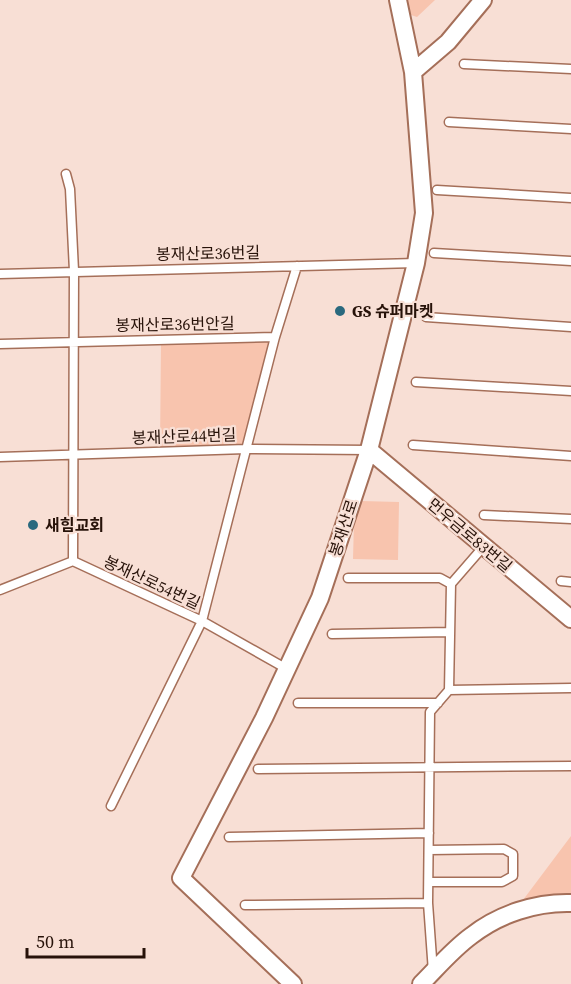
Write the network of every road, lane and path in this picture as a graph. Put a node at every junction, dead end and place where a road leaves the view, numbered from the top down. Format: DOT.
graph roads {
  1 [pos="398,0"];
  2 [pos="483,0"];
  3 [pos="464,64"];
  4 [pos="571,69"];
  5 [pos="412,72"];
  6 [pos="449,122"];
  7 [pos="571,129"];
  8 [pos="66,174"];
  9 [pos="437,190"];
  10 [pos="571,198"];
  11 [pos="434,254"];
  12 [pos="571,261"];
  13 [pos="416,263"];
  14 [pos="297,266"];
  15 [pos="74,271"];
  16 [pos="0,274"];
  17 [pos="426,317"];
  18 [pos="571,327"];
  19 [pos="275,337"];
  20 [pos="73,342"];
  21 [pos="0,344"];
  22 [pos="416,382"];
  23 [pos="571,392"];
  24 [pos="413,445"];
  25 [pos="246,449"];
  26 [pos="369,450"];
  27 [pos="73,454"];
  28 [pos="571,456"];
  29 [pos="0,457"];
  30 [pos="483,515"];
  31 [pos="571,519"];
  32 [pos="484,546"];
  33 [pos="73,561"];
  34 [pos="348,578"];
  35 [pos="561,581"];
  36 [pos="571,582"];
  37 [pos="451,584"];
  38 [pos="0,590"];
  39 [pos="571,619"];
  40 [pos="202,621"];
  41 [pos="450,632"];
  42 [pos="332,634"];
  43 [pos="287,669"];
  44 [pos="571,688"];
  45 [pos="449,690"];
  46 [pos="298,703"];
  47 [pos="438,704"];
  48 [pos="571,766"];
  49 [pos="430,768"];
  50 [pos="258,770"];
  51 [pos="111,806"];
  52 [pos="429,833"];
  53 [pos="228,837"];
  54 [pos="429,850"];
  55 [pos="429,882"];
  56 [pos="428,903"];
  57 [pos="571,903"];
  58 [pos="245,905"];
  59 [pos="427,978"];
  60 [pos="293,984"];
  1 -- 5 [label="street, 봉재산로"];
  2 -- 5 [label="street"];
  3 -- 4 [label="lane"];
  5 -- 13 [label="street, 봉재산로"];
  6 -- 7 [label="lane"];
  8 -- 15 [label="lane"];
  9 -- 10 [label="lane"];
  11 -- 12 [label="lane"];
  13 -- 14 [label="lane, 봉재산로36번길"];
  13 -- 26 [label="street, 봉재산로"];
  14 -- 15 [label="lane, 봉재산로36번길"];
  14 -- 19 [label="lane"];
  15 -- 16 [label="lane, 봉재산로36번길"];
  15 -- 20 [label="lane"];
  17 -- 18 [label="lane"];
  19 -- 20 [label="lane, 봉재산로36번안길"];
  19 -- 25 [label="lane"];
  20 -- 21 [label="lane, 봉재산로36번안길"];
  20 -- 27 [label="lane"];
  22 -- 23 [label="lane"];
  24 -- 28 [label="lane"];
  25 -- 26 [label="lane, 봉재산로44번길"];
  25 -- 27 [label="lane, 봉재산로44번길"];
  25 -- 40 [label="lane"];
  26 -- 32 [label="street, 먼우금로83번길"];
  26 -- 43 [label="street, 봉재산로"];
  27 -- 29 [label="lane, 봉재산로44번길"];
  27 -- 33 [label="lane"];
  30 -- 31 [label="lane"];
  32 -- 37 [label="lane"];
  32 -- 39 [label="street, 먼우금로83번길"];
  33 -- 38 [label="lane"];
  33 -- 40 [label="lane, 봉재산로54번길"];
  34 -- 37 [label="lane"];
  35 -- 36 [label="lane"];
  37 -- 41 [label="lane"];
  40 -- 43 [label="lane, 봉재산로54번길"];
  40 -- 51 [label="lane"];
  41 -- 42 [label="lane"];
  41 -- 45 [label="lane"];
  43 -- 60 [label="street, 봉재산로"];
  44 -- 45 [label="lane"];
  45 -- 47 [label="lane"];
  46 -- 47 [label="lane"];
  47 -- 49 [label="lane"];
  48 -- 49 [label="lane"];
  49 -- 50 [label="lane"];
  49 -- 52 [label="lane"];
  52 -- 53 [label="lane"];
  52 -- 54 [label="lane"];
  54 -- 55 [label="lane"];
  54 -- 55 [label="lane"];
  55 -- 56 [label="lane"];
  56 -- 58 [label="lane"];
  56 -- 59 [label="lane"];
  57 -- 59 [label="street"];
}
